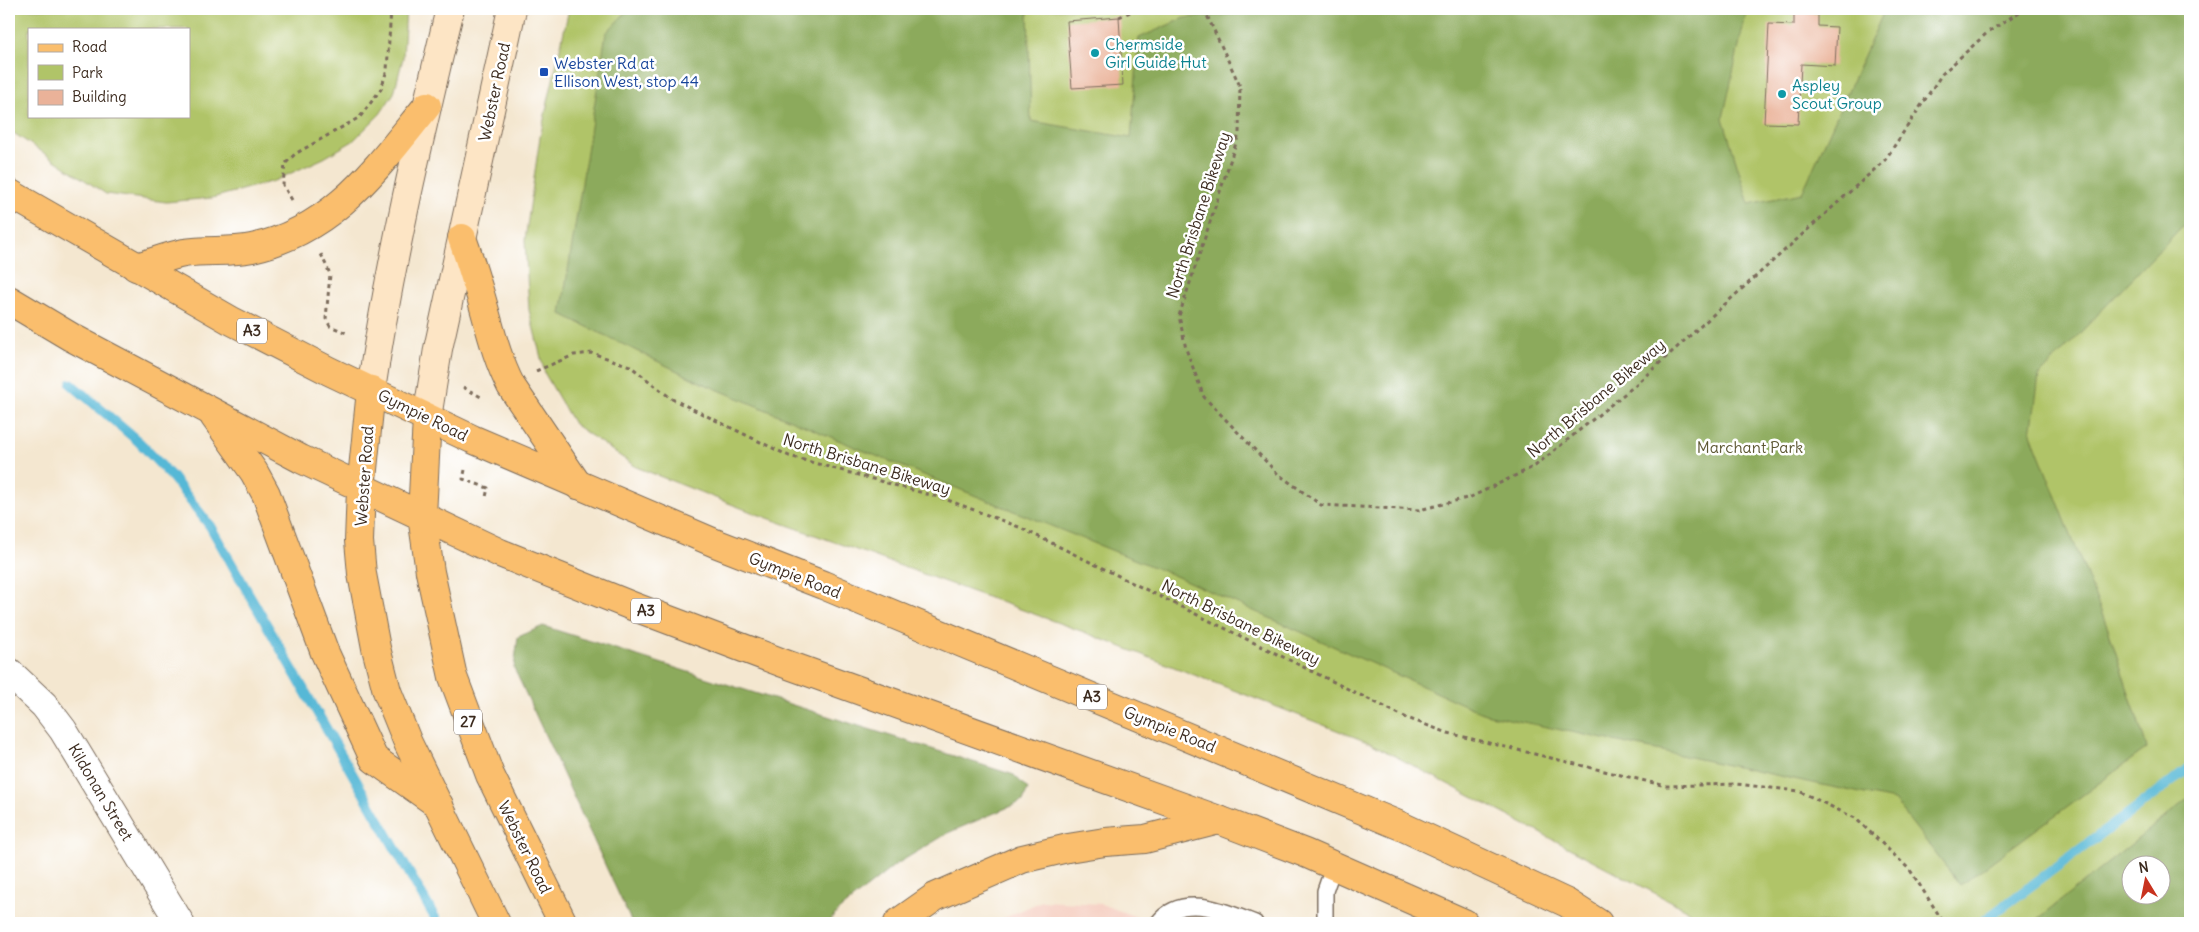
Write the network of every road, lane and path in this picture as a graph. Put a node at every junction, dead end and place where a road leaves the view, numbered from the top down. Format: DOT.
graph roads {
  1 [pos="391,9"];
  2 [pos="450,9"];
  3 [pos="512,9"];
  4 [pos="1137,9"];
  5 [pos="1204,9"];
  6 [pos="2024,9"];
  7 [pos="1119,17"];
  8 [pos="427,106"];
  9 [pos="9,193"];
  10 [pos="295,205"];
  11 [pos="462,238"];
  12 [pos="136,267"];
  13 [pos="9,300"];
  14 [pos="536,371"];
  15 [pos="456,382"];
  16 [pos="371,390"];
  17 [pos="488,396"];
  18 [pos="212,413"];
  19 [pos="428,418"];
  20 [pos="465,470"];
  21 [pos="578,485"];
  22 [pos="361,489"];
  23 [pos="486,497"];
  24 [pos="422,516"];
  25 [pos="9,672"];
  26 [pos="440,806"];
  27 [pos="1220,820"];
  28 [pos="1334,866"];
  29 [pos="180,923"];
  30 [pos="496,923"];
  31 [pos="563,923"];
  32 [pos="898,923"];
  33 [pos="1158,923"];
  34 [pos="1255,923"];
  35 [pos="1325,923"];
  36 [pos="1464,923"];
  37 [pos="1598,923"];
  38 [pos="1944,923"];
  1 -- 10 [label="path"];
  2 -- 8 [label="main road, Webster Road"];
  3 -- 11 [label="main road, Webster Road / 27"];
  4 -- 7 [label="path"];
  5 -- 6 [label="path, North Brisbane Bikeway"];
  8 -- 12 [label="main road"];
  8 -- 16 [label="main road, Webster Road"];
  9 -- 12 [label="main road, Gympie Road / A3"];
  11 -- 19 [label="main road, Webster Road / 27"];
  11 -- 21 [label="main road"];
  12 -- 16 [label="main road, Gympie Road / A3"];
  13 -- 18 [label="main road, A3"];
  14 -- 38 [label="path, North Brisbane Bikeway"];
  15 -- 17 [label="path"];
  16 -- 19 [label="main road, Gympie Road / A3"];
  16 -- 22 [label="main road, Webster Road"];
  18 -- 22 [label="main road, A3"];
  18 -- 26 [label="main road"];
  19 -- 21 [label="main road, Gympie Road / A3"];
  19 -- 24 [label="main road, Webster Road / 27"];
  20 -- 23 [label="path"];
  21 -- 37 [label="main road, Gympie Road / A3"];
  22 -- 24 [label="main road, A3"];
  22 -- 26 [label="main road, Webster Road"];
  24 -- 27 [label="main road, A3"];
  24 -- 31 [label="main road, Webster Road / 27"];
  25 -- 29 [label="street, Kildonan Street"];
  26 -- 30 [label="main road, Webster Road"];
  27 -- 28 [label="main road, A3"];
  27 -- 32 [label="main road"];
  28 -- 35 [label="lane"];
  28 -- 36 [label="main road, A3"];
  33 -- 34 [label="lane"];
}
